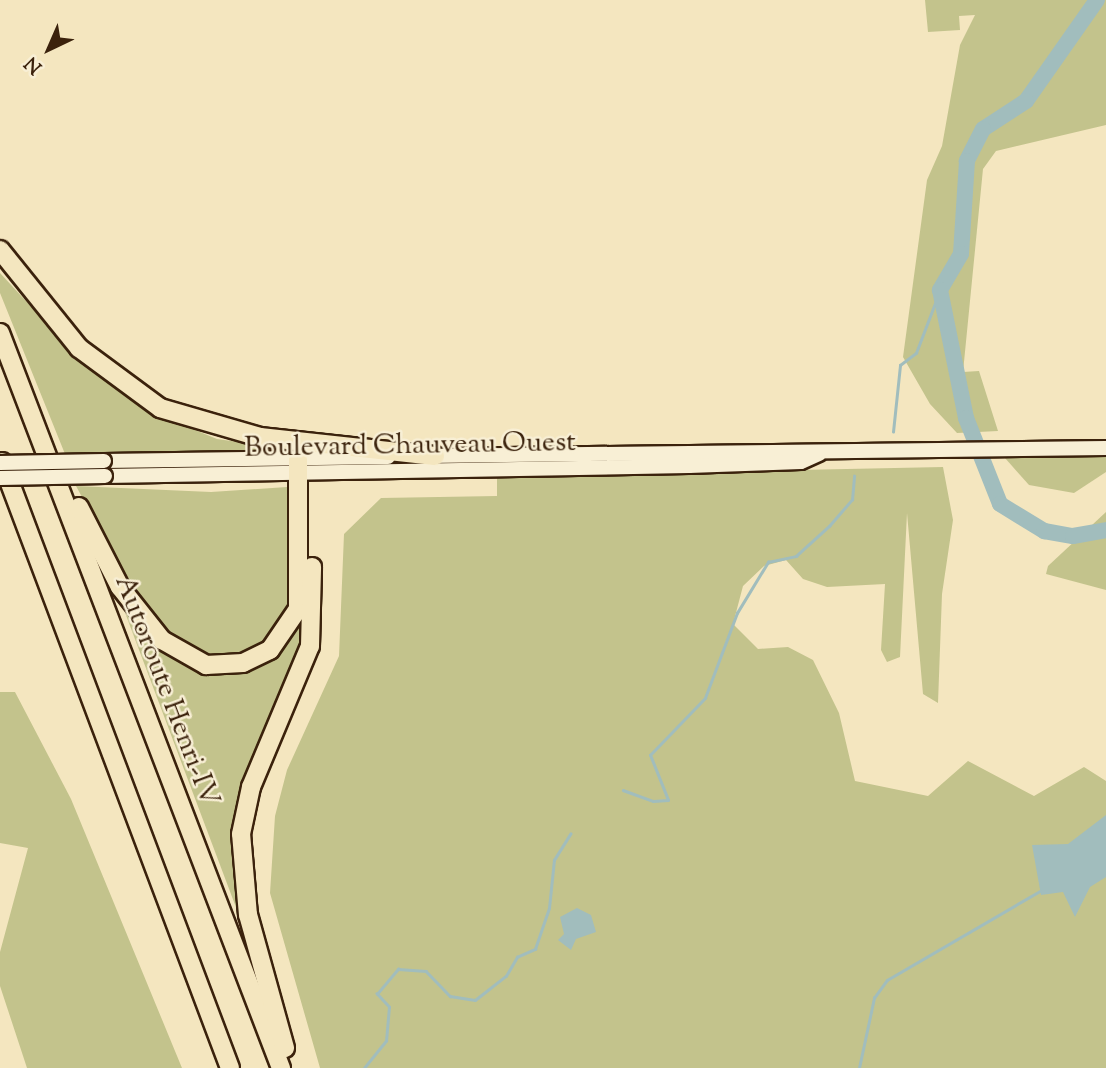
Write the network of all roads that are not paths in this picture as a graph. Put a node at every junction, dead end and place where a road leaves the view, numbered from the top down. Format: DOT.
graph roads {
  1 [pos="0,250"];
  2 [pos="0,320"];
  3 [pos="0,333"];
  4 [pos="1106,448"];
  5 [pos="820,454"];
  6 [pos="435,456"];
  7 [pos="0,458"];
  8 [pos="0,463"];
  9 [pos="304,467"];
  10 [pos="0,478"];
  11 [pos="0,484"];
  12 [pos="62,622"];
  13 [pos="230,1068"];
  14 [pos="281,1068"];
  15 [pos="292,1068"];
  1 -- 6 [label="highway"];
  2 -- 9 [label="highway"];
  3 -- 14 [label="highway, Autoroute Henri-IV"];
  4 -- 5 [label="main road, Boulevard Chauveau Ouest"];
  5 -- 6 [label="main road, Boulevard Chauveau Ouest"];
  5 -- 9 [label="main road, Boulevard Chauveau Ouest"];
  6 -- 9 [label="main road, Boulevard Chauveau Ouest"];
  7 -- 12 [label="highway"];
  8 -- 9 [label="main road, Boulevard Chauveau Ouest, bridge"];
  9 -- 10 [label="main road, Boulevard Chauveau Ouest, bridge"];
  9 -- 15 [label="highway"];
  11 -- 12 [label="highway"];
  12 -- 13 [label="highway"];
}
